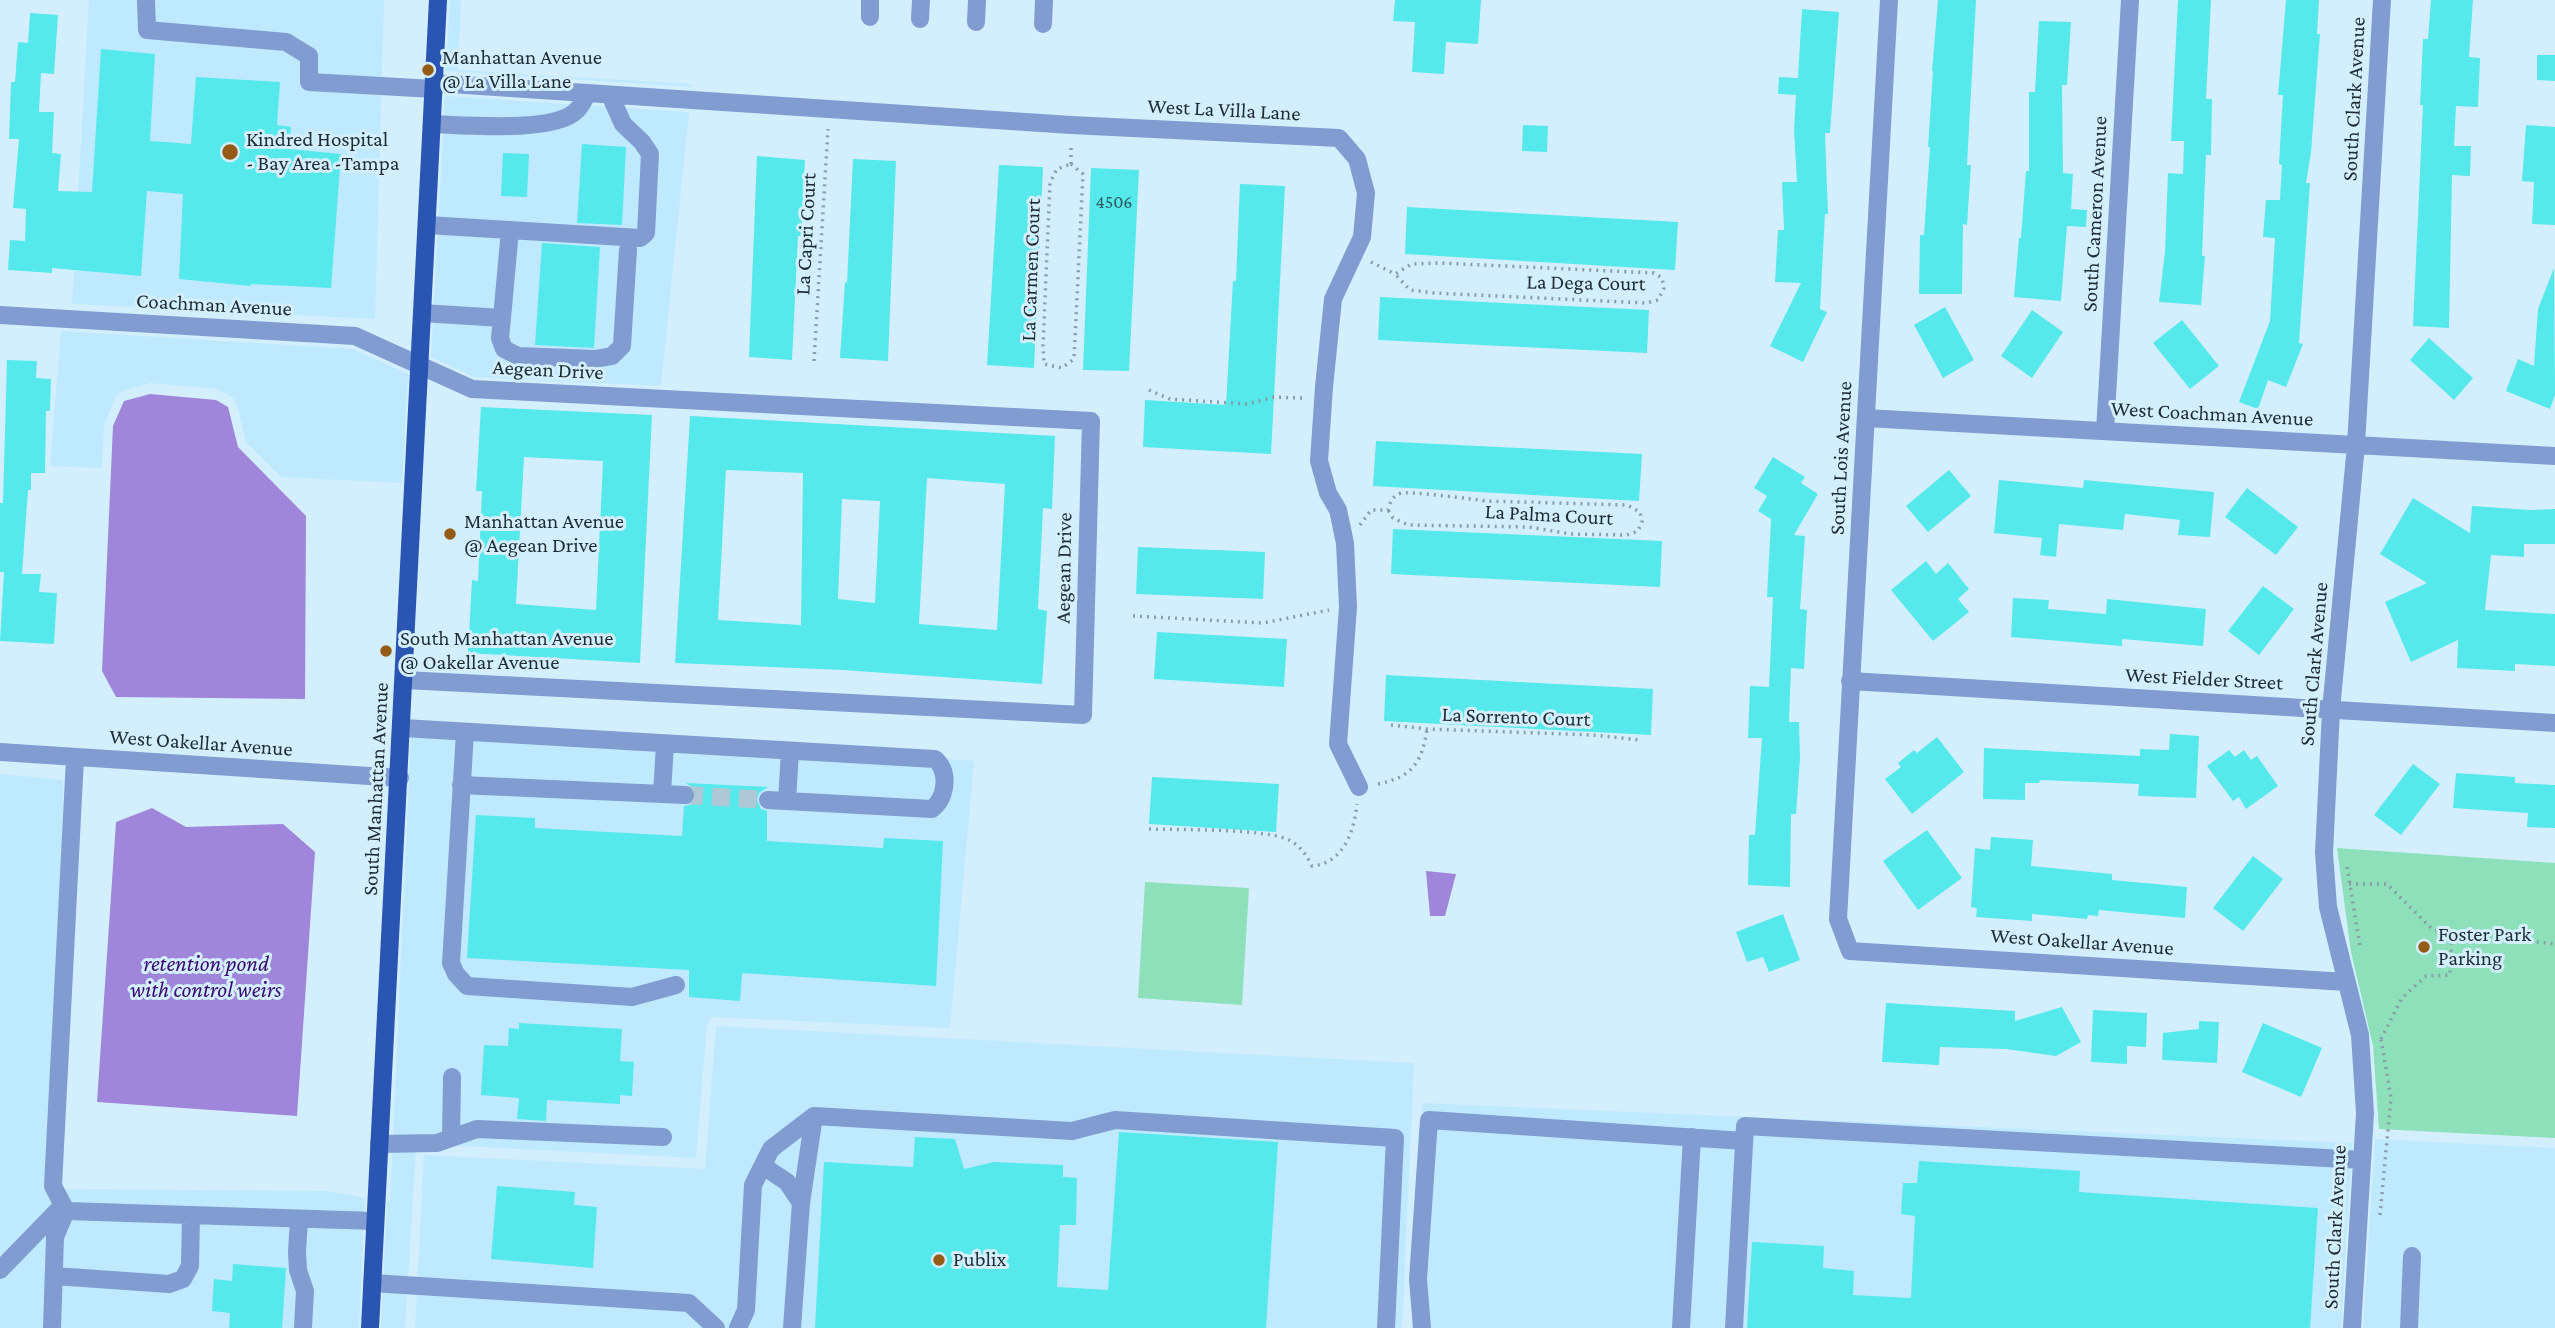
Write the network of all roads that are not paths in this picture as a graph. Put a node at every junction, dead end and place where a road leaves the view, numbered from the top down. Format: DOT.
graph roads {
  1 [pos="146,0"];
  2 [pos="438,0"];
  3 [pos="921,0"];
  4 [pos="977,0"];
  5 [pos="1044,0"];
  6 [pos="1889,0"];
  7 [pos="2130,0"];
  8 [pos="2382,0"];
  9 [pos="920,19"];
  10 [pos="976,22"];
  11 [pos="1043,24"];
  12 [pos="434,86"];
  13 [pos="588,93"];
  14 [pos="610,94"];
  15 [pos="432,124"];
  16 [pos="427,225"];
  17 [pos="510,230"];
  18 [pos="628,250"];
  19 [pos="422,313"];
  20 [pos="0,315"];
  21 [pos="502,318"];
  22 [pos="420,366"];
  23 [pos="1866,418"];
  24 [pos="2105,431"];
  25 [pos="2356,445"];
  26 [pos="2555,456"];
  27 [pos="405,680"];
  28 [pos="1850,681"];
  29 [pos="2331,710"];
  30 [pos="2555,723"];
  31 [pos="403,728"];
  32 [pos="465,732"];
  33 [pos="665,744"];
  34 [pos="790,751"];
  35 [pos="0,752"];
  36 [pos="75,758"];
  37 [pos="400,778"];
  38 [pos="461,785"];
  39 [pos="1359,787"];
  40 [pos="662,794"];
  41 [pos="685,795"];
  42 [pos="768,800"];
  43 [pos="787,801"];
  44 [pos="1838,919"];
  45 [pos="2346,982"];
  46 [pos="676,985"];
  47 [pos="452,1077"];
  48 [pos="814,1116"];
  49 [pos="663,1137"];
  50 [pos="451,1138"];
  51 [pos="1692,1138"];
  52 [pos="1744,1141"];
  53 [pos="379,1144"];
  54 [pos="2362,1160"];
  55 [pos="763,1166"];
  56 [pos="801,1203"];
  57 [pos="65,1208"];
  58 [pos="191,1215"];
  59 [pos="299,1219"];
  60 [pos="375,1221"];
  61 [pos="2412,1256"];
  62 [pos="0,1270"];
  63 [pos="54,1276"];
  64 [pos="372,1283"];
  65 [pos="52,1328"];
  66 [pos="303,1328"];
  67 [pos="370,1328"];
  68 [pos="716,1328"];
  69 [pos="738,1328"];
  70 [pos="792,1328"];
  71 [pos="1387,1328"];
  72 [pos="1422,1328"];
  73 [pos="1681,1328"];
  74 [pos="1734,1328"];
  75 [pos="2352,1328"];
  76 [pos="2409,1328"];
  1 -- 12 [label="street, West La Villa Lane"];
  2 -- 12 [label="main road, South Manhattan Avenue"];
  3 -- 9 [label="street"];
  4 -- 10 [label="street"];
  5 -- 11 [label="street"];
  6 -- 23 [label="street, South Lois Avenue"];
  7 -- 24 [label="street, South Cameron Avenue"];
  8 -- 25 [label="street, South Clark Avenue"];
  12 -- 13 [label="street, West La Villa Lane"];
  12 -- 15 [label="main road, South Manhattan Avenue"];
  13 -- 14 [label="street, West La Villa Lane"];
  13 -- 15 [label="street"];
  14 -- 17 [label="street"];
  14 -- 39 [label="street, West La Villa Lane"];
  15 -- 16 [label="main road, South Manhattan Avenue"];
  16 -- 17 [label="street"];
  16 -- 19 [label="main road, South Manhattan Avenue"];
  17 -- 21 [label="street"];
  18 -- 21 [label="street"];
  19 -- 21 [label="street"];
  19 -- 22 [label="main road, South Manhattan Avenue"];
  20 -- 22 [label="street, Coachman Avenue"];
  22 -- 27 [label="main road, South Manhattan Avenue"];
  22 -- 27 [label="street, Aegean Drive"];
  23 -- 24 [label="street, West Coachman Avenue"];
  23 -- 28 [label="street, South Lois Avenue"];
  24 -- 25 [label="street, West Coachman Avenue"];
  25 -- 26 [label="street, West Coachman Avenue"];
  25 -- 29 [label="street, South Clark Avenue"];
  27 -- 31 [label="main road, South Manhattan Avenue"];
  28 -- 29 [label="street, West Fielder Street"];
  28 -- 44 [label="street, South Lois Avenue"];
  29 -- 30 [label="street, West Fielder Street"];
  29 -- 45 [label="street, South Clark Avenue"];
  31 -- 32 [label="street"];
  31 -- 37 [label="main road, South Manhattan Avenue"];
  32 -- 33 [label="street"];
  32 -- 38 [label="street"];
  33 -- 34 [label="street"];
  33 -- 40 [label="street"];
  34 -- 43 [label="street"];
  34 -- 43 [label="street"];
  35 -- 36 [label="street, West Oakellar Avenue"];
  36 -- 37 [label="street, West Oakellar Avenue"];
  36 -- 57 [label="street"];
  37 -- 53 [label="main road, South Manhattan Avenue"];
  38 -- 40 [label="street"];
  38 -- 46 [label="street"];
  40 -- 41 [label="street"];
  42 -- 43 [label="street"];
  44 -- 45 [label="street, West Oakellar Avenue"];
  45 -- 54 [label="street, South Clark Avenue"];
  47 -- 50 [label="street"];
  48 -- 55 [label="street"];
  48 -- 56 [label="street"];
  48 -- 71 [label="street"];
  49 -- 50 [label="street"];
  50 -- 53 [label="street"];
  51 -- 52 [label="street"];
  51 -- 72 [label="street"];
  51 -- 73 [label="street"];
  52 -- 54 [label="street"];
  52 -- 74 [label="street"];
  53 -- 60 [label="main road, South Manhattan Avenue"];
  54 -- 75 [label="street, South Clark Avenue"];
  55 -- 56 [label="street"];
  55 -- 69 [label="street"];
  56 -- 70 [label="street"];
  57 -- 58 [label="street"];
  57 -- 62 [label="street"];
  57 -- 63 [label="street"];
  58 -- 59 [label="street"];
  58 -- 63 [label="street"];
  59 -- 60 [label="street"];
  59 -- 66 [label="street"];
  60 -- 64 [label="main road, South Manhattan Avenue"];
  61 -- 76 [label="street"];
  63 -- 65 [label="street"];
  64 -- 67 [label="main road, South Manhattan Avenue"];
  64 -- 68 [label="street"];
}
